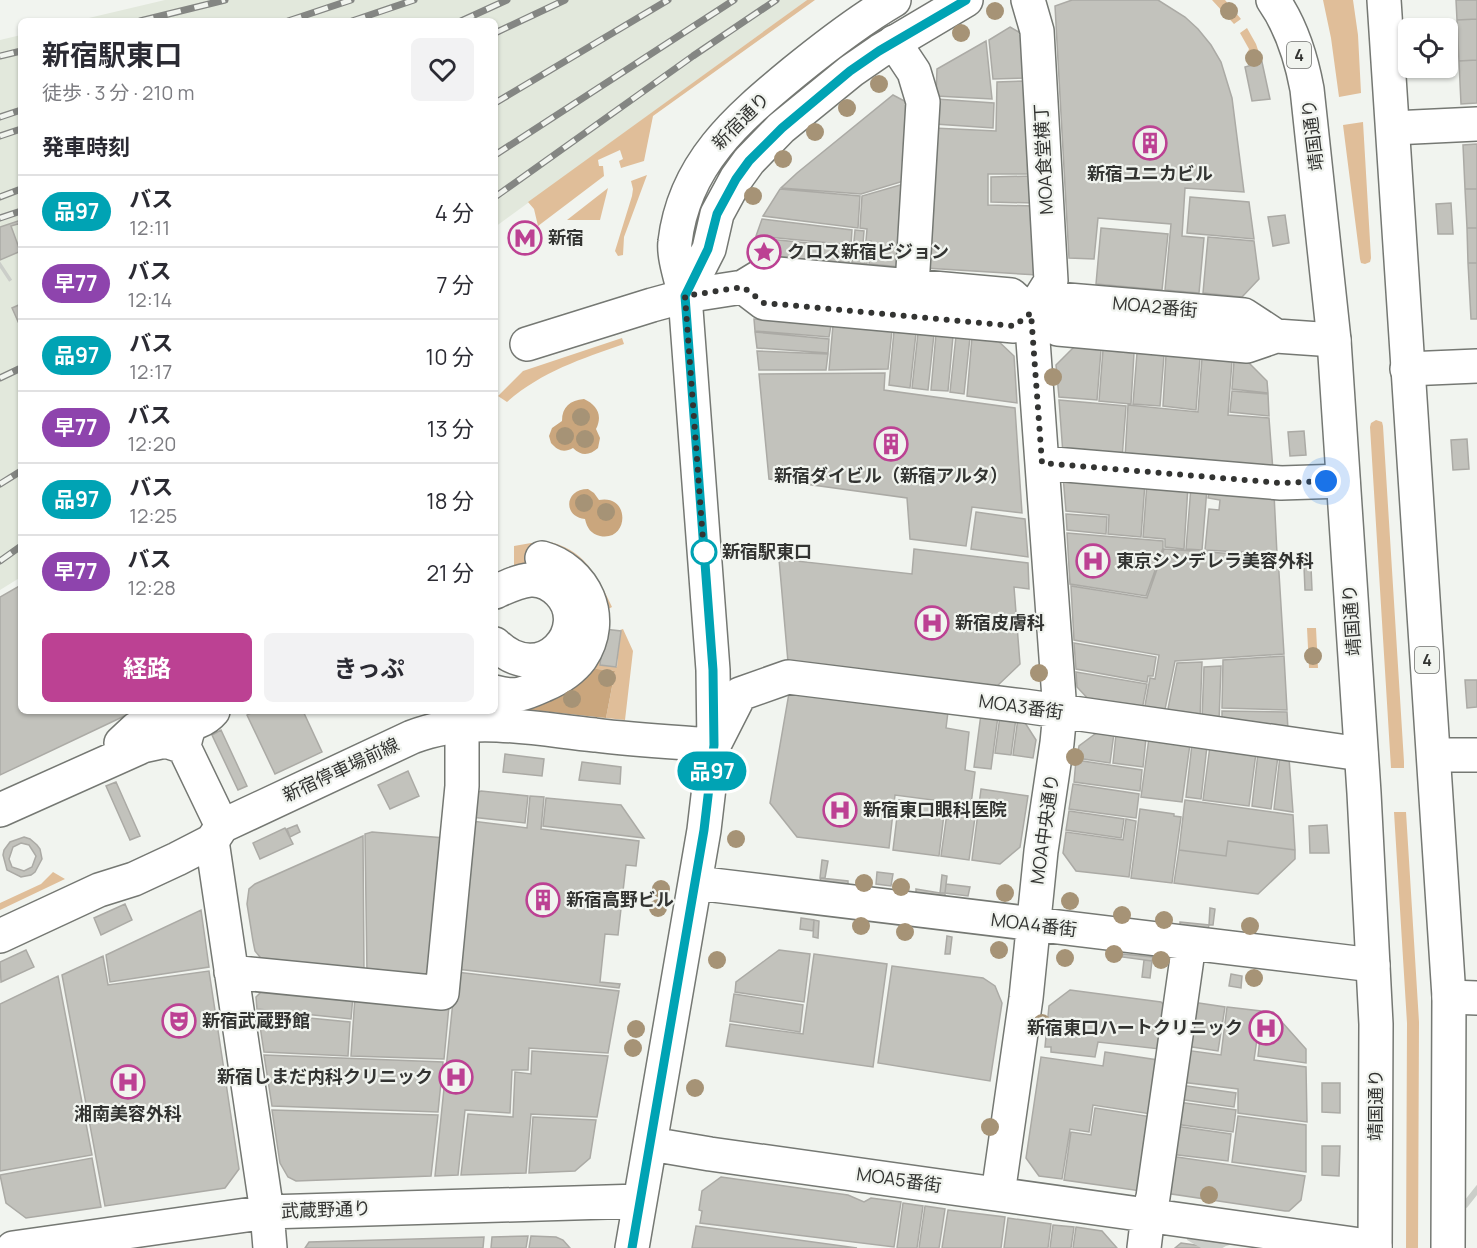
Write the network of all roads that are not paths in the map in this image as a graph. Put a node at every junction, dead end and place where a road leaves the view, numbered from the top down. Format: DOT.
graph roads {
  1 [pos="894,0"];
  2 [pos="966,0"];
  3 [pos="1028,0"];
  4 [pos="1273,0"];
  5 [pos="1384,0"];
  6 [pos="894,42"];
  7 [pos="1477,124"];
  8 [pos="1393,128"];
  9 [pos="912,286"];
  10 [pos="743,287"];
  11 [pos="685,296"];
  12 [pos="1031,313"];
  13 [pos="1334,340"];
  14 [pos="527,344"];
  15 [pos="1477,366"];
  16 [pos="1407,369"];
  17 [pos="1042,463"];
  18 [pos="1343,480"];
  19 [pos="542,558"];
  20 [pos="498,591"];
  21 [pos="498,647"];
  22 [pos="498,692"];
  23 [pos="1060,712"];
  24 [pos="168,714"];
  25 [pos="211,714"];
  26 [pos="462,726"];
  27 [pos="714,745"];
  28 [pos="184,747"];
  29 [pos="1361,754"];
  30 [pos="1434,755"];
  31 [pos="1477,755"];
  32 [pos="98,765"];
  33 [pos="0,810"];
  34 [pos="217,833"];
  35 [pos="696,883"];
  36 [pos="1034,925"];
  37 [pos="0,936"];
  38 [pos="1189,944"];
  39 [pos="1373,965"];
  40 [pos="231,972"];
  41 [pos="1463,997"];
  42 [pos="651,1144"];
  43 [pos="998,1194"];
  44 [pos="640,1201"];
  45 [pos="267,1212"];
  46 [pos="1148,1215"];
  47 [pos="13,1248"];
  48 [pos="270,1248"];
  49 [pos="632,1248"];
  50 [pos="1144,1248"];
  51 [pos="1375,1248"];
  52 [pos="1448,1248"];
  1 -- 11 [label="street, 新宿通り"];
  2 -- 6 [label="street, 新宿通り"];
  3 -- 12 [label="street, MOA食堂横丁"];
  4 -- 13 [label="street, 靖国通り / 4"];
  5 -- 8 [label="street, 4"];
  6 -- 9 [label="street"];
  6 -- 11 [label="street, 新宿通り"];
  7 -- 8 [label="street"];
  8 -- 16 [label="street, 4"];
  9 -- 10 [label="street"];
  9 -- 12 [label="street"];
  10 -- 11 [label="street"];
  10 -- 12 [label="street, MOA2番街"];
  11 -- 14 [label="street"];
  11 -- 27 [label="street, 新宿通り"];
  12 -- 13 [label="street, MOA2番街"];
  12 -- 17 [label="street, MOA中央通り"];
  13 -- 18 [label="street, 靖国通り / 4"];
  15 -- 16 [label="street"];
  16 -- 30 [label="street, 4"];
  17 -- 18 [label="street"];
  17 -- 23 [label="street, MOA中央通り"];
  18 -- 29 [label="street, 靖国通り / 4"];
  19 -- 22 [label="street"];
  20 -- 21 [label="street"];
  23 -- 27 [label="street, MOA3番街"];
  23 -- 29 [label="street, MOA3番街"];
  23 -- 36 [label="street, MOA中央通り"];
  24 -- 32 [label="street"];
  25 -- 28 [label="street"];
  26 -- 27 [label="street, 新宿停車場前線"];
  26 -- 34 [label="street, 新宿停車場前線"];
  26 -- 40 [label="street"];
  27 -- 35 [label="street, 新宿通り"];
  28 -- 32 [label="street"];
  28 -- 34 [label="street"];
  29 -- 39 [label="street, 靖国通り / 4"];
  30 -- 31 [label="street"];
  30 -- 41 [label="street, 4"];
  32 -- 33 [label="street"];
  34 -- 37 [label="street, 新宿停車場前線"];
  34 -- 40 [label="street"];
  35 -- 36 [label="street, MOA4番街"];
  35 -- 42 [label="street, 新宿通り"];
  36 -- 38 [label="street, MOA4番街"];
  36 -- 43 [label="street, MOA中央通り"];
  38 -- 39 [label="street, MOA4番街"];
  38 -- 46 [label="street"];
  39 -- 51 [label="street, 靖国通り / 4"];
  40 -- 45 [label="street"];
  41 -- 52 [label="street, 4"];
  42 -- 43 [label="street, MOA5番街"];
  42 -- 44 [label="street, 新宿通り"];
  43 -- 46 [label="street, MOA5番街"];
  44 -- 45 [label="street, 武蔵野通り"];
  44 -- 49 [label="street, 新宿通り"];
  45 -- 47 [label="street, 武蔵野通り"];
  45 -- 48 [label="street"];
  46 -- 50 [label="street"];
  46 -- 51 [label="street, MOA5番街"];
}
